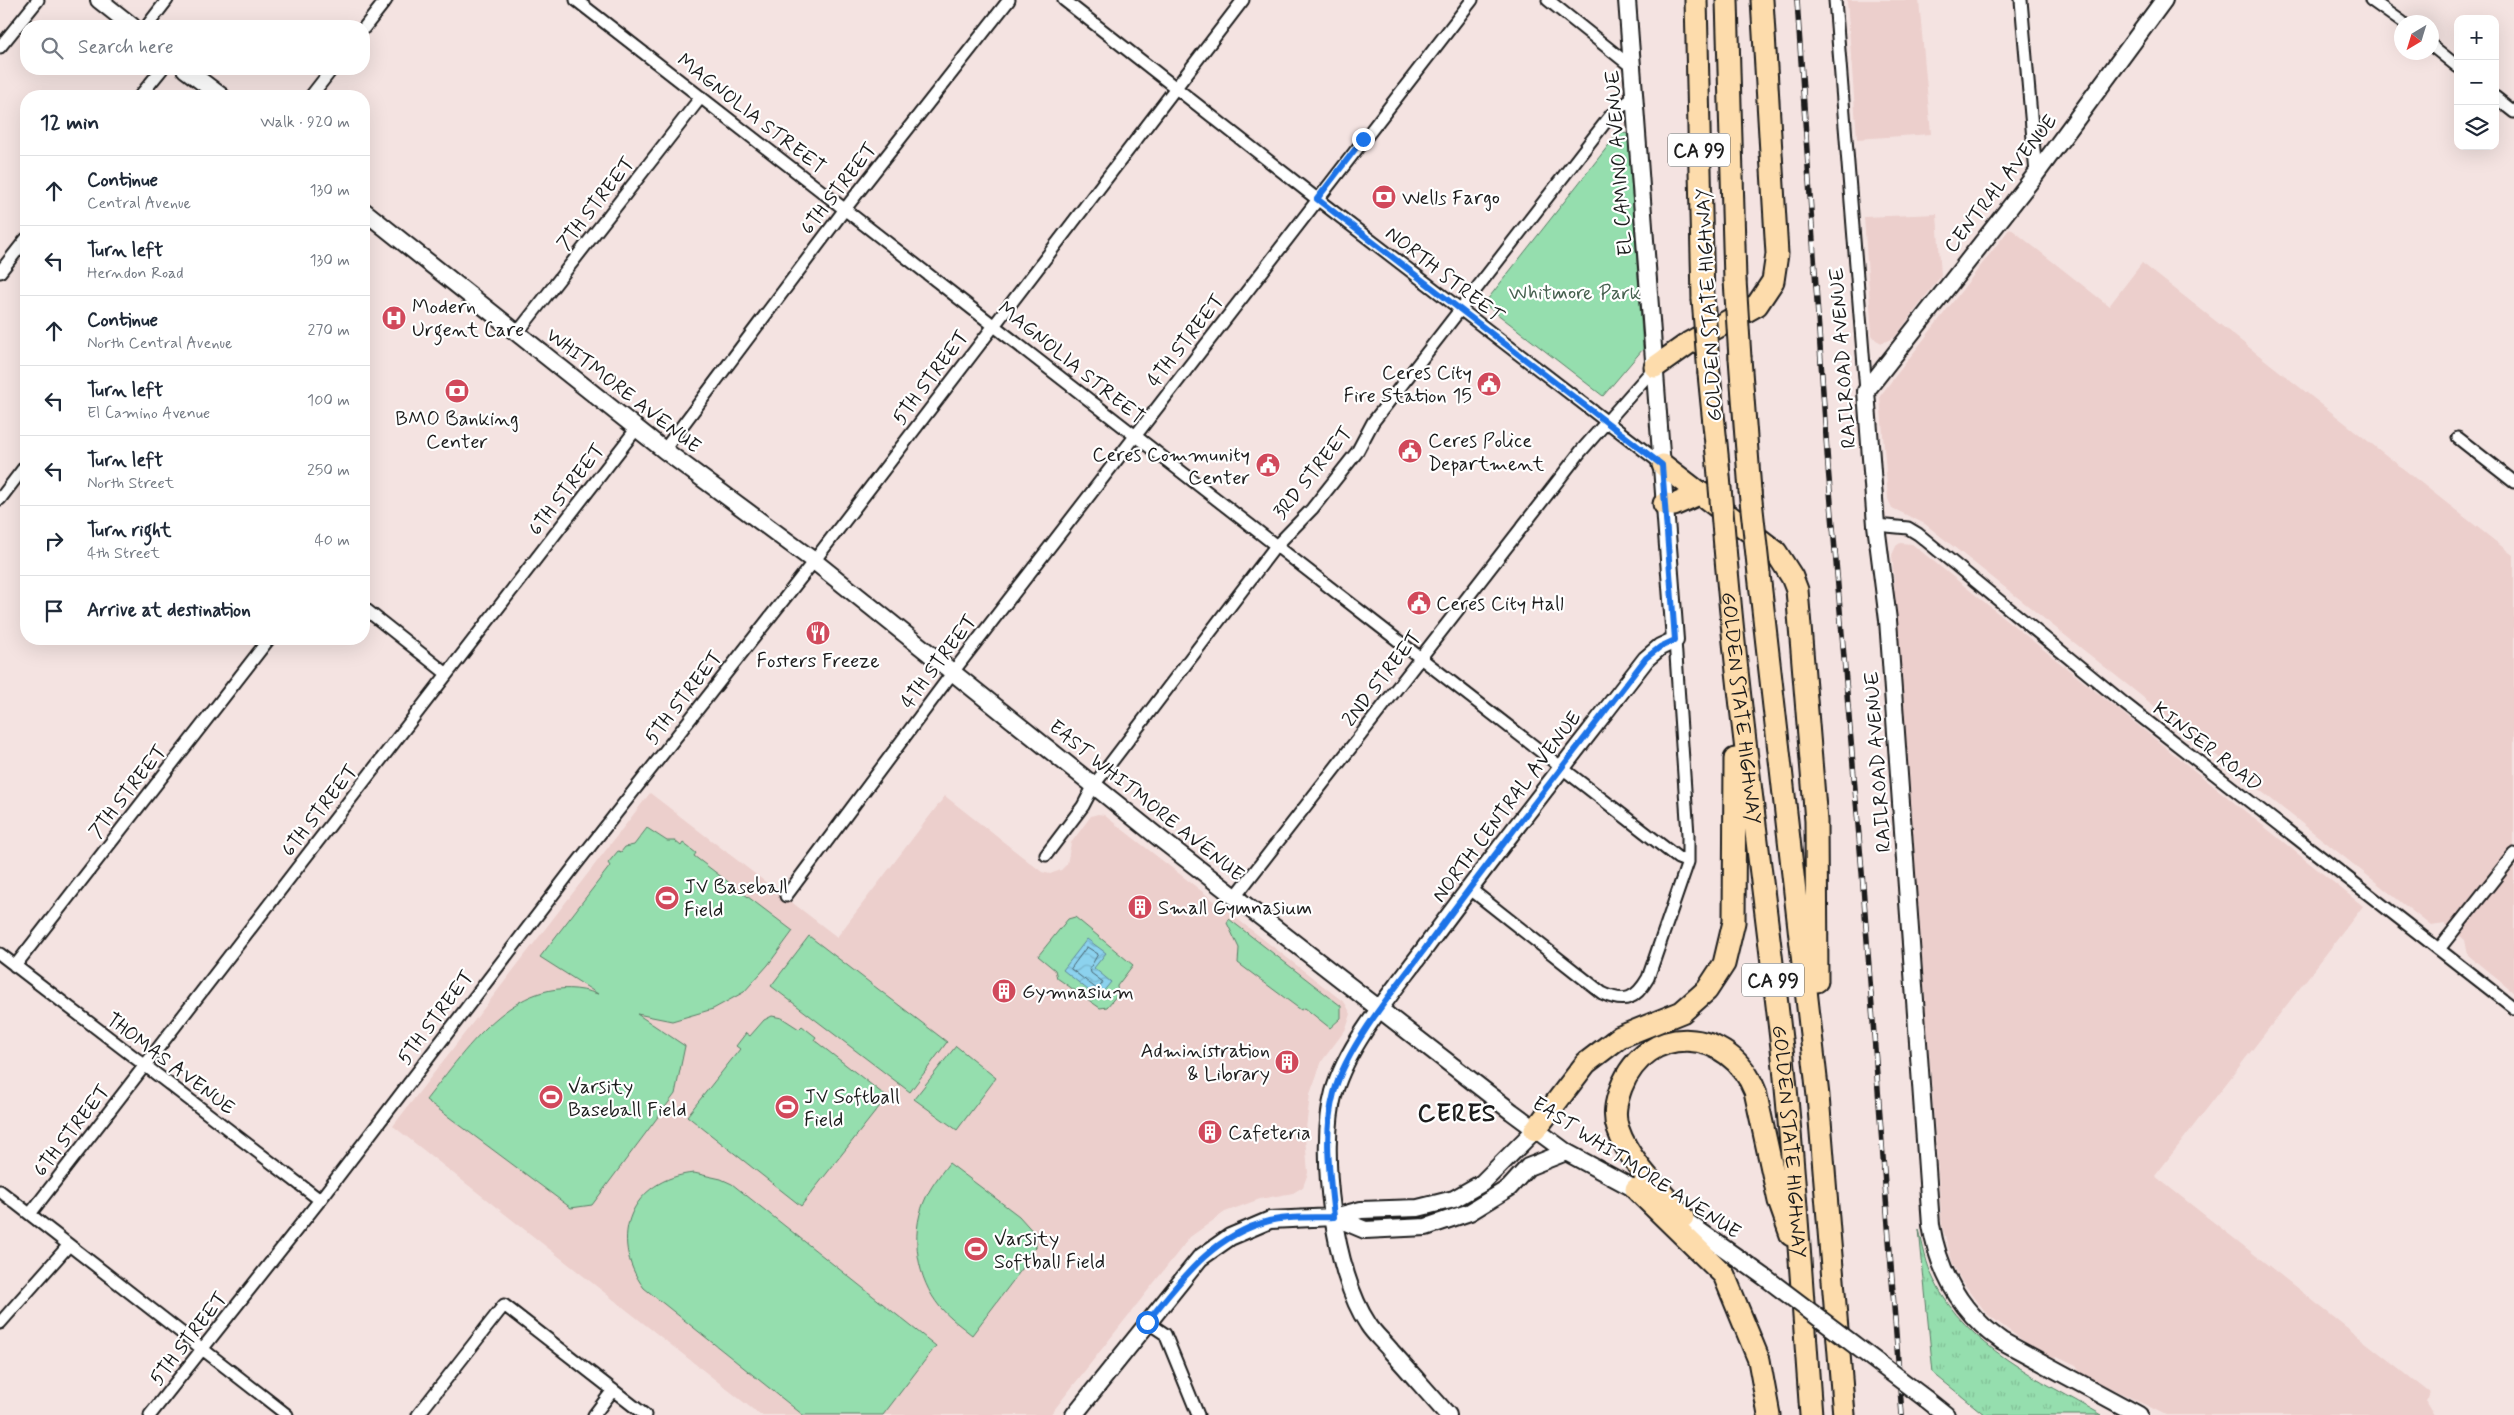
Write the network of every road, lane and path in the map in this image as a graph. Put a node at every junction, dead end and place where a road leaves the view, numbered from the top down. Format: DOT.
graph roads {
  1 [pos="38,0"];
  2 [pos="99,0"];
  3 [pos="167,0"];
  4 [pos="386,0"];
  5 [pos="576,0"];
  6 [pos="1009,0"];
  7 [pos="1064,0"];
  8 [pos="1242,0"];
  9 [pos="1472,0"];
  10 [pos="1548,0"];
  11 [pos="1628,0"];
  12 [pos="1690,0"];
  13 [pos="1696,0"];
  14 [pos="1727,0"];
  15 [pos="1762,0"];
  16 [pos="1835,0"];
  17 [pos="2022,0"];
  18 [pos="2164,0"];
  19 [pos="2371,0"];
  20 [pos="2394,16"];
  21 [pos="22,20"];
  22 [pos="124,20"];
  23 [pos="152,20"];
  24 [pos="370,20"];
  25 [pos="20,22"];
  26 [pos="0,47"];
  27 [pos="2439,52"];
  28 [pos="1697,59"];
  29 [pos="2454,64"];
  30 [pos="1633,68"];
  31 [pos="157,75"];
  32 [pos="193,75"];
  33 [pos="327,75"];
  34 [pos="1176,87"];
  35 [pos="145,90"];
  36 [pos="213,90"];
  37 [pos="316,90"];
  38 [pos="701,97"];
  39 [pos="1634,97"];
  40 [pos="2499,100"];
  41 [pos="2514,112"];
  42 [pos="2036,174"];
  43 [pos="1317,199"];
  44 [pos="845,209"];
  45 [pos="370,216"];
  46 [pos="20,247"];
  47 [pos="0,272"];
  48 [pos="1460,309"];
  49 [pos="994,324"];
  50 [pos="518,332"];
  51 [pos="1655,367"];
  52 [pos="1866,390"];
  53 [pos="1606,421"];
  54 [pos="637,428"];
  55 [pos="1134,437"];
  56 [pos="2458,438"];
  57 [pos="664,450"];
  58 [pos="1662,465"];
  59 [pos="20,473"];
  60 [pos="2513,478"];
  61 [pos="1701,493"];
  62 [pos="0,499"];
  63 [pos="1664,504"];
  64 [pos="1876,525"];
  65 [pos="1276,547"];
  66 [pos="814,561"];
  67 [pos="370,613"];
  68 [pos="1675,640"];
  69 [pos="264,645"];
  70 [pos="1420,659"];
  71 [pos="1736,671"];
  72 [pos="953,672"];
  73 [pos="447,674"];
  74 [pos="1562,768"];
  75 [pos="1094,785"];
  76 [pos="2514,854"];
  77 [pos="1046,855"];
  78 [pos="1688,862"];
  79 [pos="1469,888"];
  80 [pos="786,896"];
  81 [pos="1235,897"];
  82 [pos="2440,949"];
  83 [pos="0,954"];
  84 [pos="15,966"];
  85 [pos="2514,1008"];
  86 [pos="1381,1009"];
  87 [pos="144,1066"];
  88 [pos="1818,1096"];
  89 [pos="1536,1130"];
  90 [pos="1566,1152"];
  91 [pos="1636,1189"];
  92 [pos="0,1190"];
  93 [pos="320,1200"];
  94 [pos="30,1214"];
  95 [pos="1334,1217"];
  96 [pos="1683,1217"];
  97 [pos="69,1245"];
  98 [pos="1800,1260"];
  99 [pos="1147,1322"];
  100 [pos="0,1323"];
  101 [pos="203,1349"];
  102 [pos="613,1390"];
  103 [pos="150,1415"];
  104 [pos="287,1415"];
  105 [pos="418,1415"];
  106 [pos="594,1415"];
  107 [pos="645,1415"];
  108 [pos="1074,1415"];
  109 [pos="1198,1415"];
  110 [pos="1448,1415"];
  111 [pos="1769,1415"];
  112 [pos="1812,1415"];
  113 [pos="1844,1415"];
  114 [pos="1946,1415"];
  115 [pos="2139,1415"];
  1 -- 21 [label="street"];
  2 -- 22 [label="street"];
  3 -- 23 [label="street"];
  4 -- 24 [label="street"];
  5 -- 38 [label="street, MAGNOLIA STREET"];
  6 -- 44 [label="street, 6TH STREET"];
  7 -- 34 [label="street, NORTH STREET"];
  8 -- 34 [label="street, 5TH STREET"];
  9 -- 43 [label="street, 4TH STREET"];
  10 -- 30 [label="street"];
  11 -- 30 [label="street, EL CAMINO AVENUE"];
  12 -- 28 [label="highway"];
  13 -- 28 [label="highway, GOLDEN STATE HIGHWAY / CA 99"];
  14 -- 88 [label="highway, GOLDEN STATE HIGHWAY / CA 99, bridge"];
  15 -- 51 [label="highway"];
  16 -- 52 [label="street, RAILROAD AVENUE"];
  17 -- 42 [label="street"];
  18 -- 42 [label="street, CENTRAL AVENUE"];
  19 -- 20 [label="street"];
  25 -- 26 [label="street"];
  27 -- 29 [label="street"];
  28 -- 71 [label="highway, GOLDEN STATE HIGHWAY / CA 99, bridge"];
  30 -- 39 [label="street, EL CAMINO AVENUE"];
  31 -- 35 [label="street"];
  32 -- 36 [label="street"];
  33 -- 37 [label="street"];
  34 -- 43 [label="street, NORTH STREET"];
  34 -- 49 [label="street, 5TH STREET"];
  38 -- 44 [label="street, MAGNOLIA STREET"];
  38 -- 50 [label="street, 7TH STREET"];
  39 -- 48 [label="street, 3RD STREET"];
  39 -- 51 [label="street, EL CAMINO AVENUE"];
  40 -- 41 [label="street"];
  42 -- 52 [label="street, CENTRAL AVENUE"];
  43 -- 48 [label="street, NORTH STREET"];
  43 -- 55 [label="street, 4TH STREET"];
  44 -- 49 [label="street, MAGNOLIA STREET"];
  44 -- 57 [label="street, 6TH STREET"];
  45 -- 50 [label="street, WHITMORE AVENUE"];
  46 -- 47 [label="street"];
  48 -- 53 [label="street, NORTH STREET"];
  48 -- 65 [label="street, 3RD STREET"];
  49 -- 55 [label="street, MAGNOLIA STREET"];
  49 -- 66 [label="street, 5TH STREET"];
  50 -- 54 [label="street, WHITMORE AVENUE"];
  51 -- 53 [label="street, 2ND STREET"];
  51 -- 58 [label="street, EL CAMINO AVENUE"];
  52 -- 64 [label="street, RAILROAD AVENUE"];
  53 -- 58 [label="street, NORTH STREET"];
  53 -- 70 [label="street, 2ND STREET"];
  54 -- 57 [label="street, WHITMORE AVENUE"];
  54 -- 73 [label="street, 6TH STREET"];
  55 -- 65 [label="street, MAGNOLIA STREET"];
  55 -- 72 [label="street, 4TH STREET"];
  56 -- 60 [label="street"];
  57 -- 66 [label="street, WHITMORE AVENUE"];
  58 -- 61 [label="highway"];
  58 -- 63 [label="street, EL CAMINO AVENUE"];
  59 -- 62 [label="street"];
  61 -- 63 [label="highway"];
  61 -- 88 [label="highway"];
  63 -- 68 [label="street, EL CAMINO AVENUE"];
  64 -- 82 [label="street, KINSER ROAD"];
  64 -- 115 [label="street, RAILROAD AVENUE"];
  65 -- 70 [label="street, MAGNOLIA STREET"];
  65 -- 75 [label="street, 3RD STREET"];
  66 -- 72 [label="street, EAST WHITMORE AVENUE"];
  66 -- 93 [label="street, 5TH STREET"];
  67 -- 73 [label="street"];
  68 -- 74 [label="street, NORTH CENTRAL AVENUE"];
  68 -- 78 [label="street, EL CAMINO AVENUE"];
  69 -- 84 [label="street, 7TH STREET"];
  70 -- 74 [label="street, MAGNOLIA STREET"];
  70 -- 81 [label="street, 2ND STREET"];
  71 -- 89 [label="highway"];
  71 -- 98 [label="highway, GOLDEN STATE HIGHWAY / CA 99"];
  72 -- 75 [label="street, EAST WHITMORE AVENUE"];
  72 -- 80 [label="street, 4TH STREET"];
  73 -- 87 [label="street, 6TH STREET"];
  74 -- 78 [label="street, MAGNOLIA STREET"];
  74 -- 79 [label="street, NORTH CENTRAL AVENUE"];
  75 -- 77 [label="street, 3RD STREET"];
  75 -- 81 [label="street, EAST WHITMORE AVENUE"];
  76 -- 82 [label="street"];
  78 -- 79 [label="street, EL CAMINO AVENUE"];
  79 -- 86 [label="street, NORTH CENTRAL AVENUE"];
  81 -- 86 [label="street, EAST WHITMORE AVENUE"];
  82 -- 85 [label="street, KINSER ROAD"];
  83 -- 84 [label="street, THOMAS AVENUE"];
  84 -- 87 [label="street, THOMAS AVENUE"];
  86 -- 89 [label="street, EAST WHITMORE AVENUE"];
  86 -- 95 [label="street, NORTH CENTRAL AVENUE"];
  87 -- 93 [label="street, THOMAS AVENUE"];
  87 -- 94 [label="street, 6TH STREET"];
  88 -- 113 [label="highway, GOLDEN STATE HIGHWAY / CA 99"];
  89 -- 90 [label="street, EAST WHITMORE AVENUE"];
  89 -- 95 [label="street"];
  90 -- 91 [label="street, EAST WHITMORE AVENUE"];
  90 -- 95 [label="street"];
  91 -- 96 [label="street, EAST WHITMORE AVENUE"];
  91 -- 111 [label="highway"];
  92 -- 94 [label="street"];
  93 -- 101 [label="street, 5TH STREET"];
  94 -- 97 [label="street"];
  95 -- 99 [label="street"];
  95 -- 110 [label="street, NORTH CENTRAL AVENUE"];
  96 -- 98 [label="highway"];
  96 -- 114 [label="street, EAST WHITMORE AVENUE, bridge"];
  97 -- 100 [label="street"];
  97 -- 101 [label="street"];
  98 -- 112 [label="highway, GOLDEN STATE HIGHWAY / CA 99"];
  99 -- 108 [label="street"];
  99 -- 109 [label="street"];
  101 -- 103 [label="street, 5TH STREET"];
  101 -- 104 [label="street"];
  102 -- 105 [label="street"];
  102 -- 106 [label="street"];
  102 -- 107 [label="street"];
}
